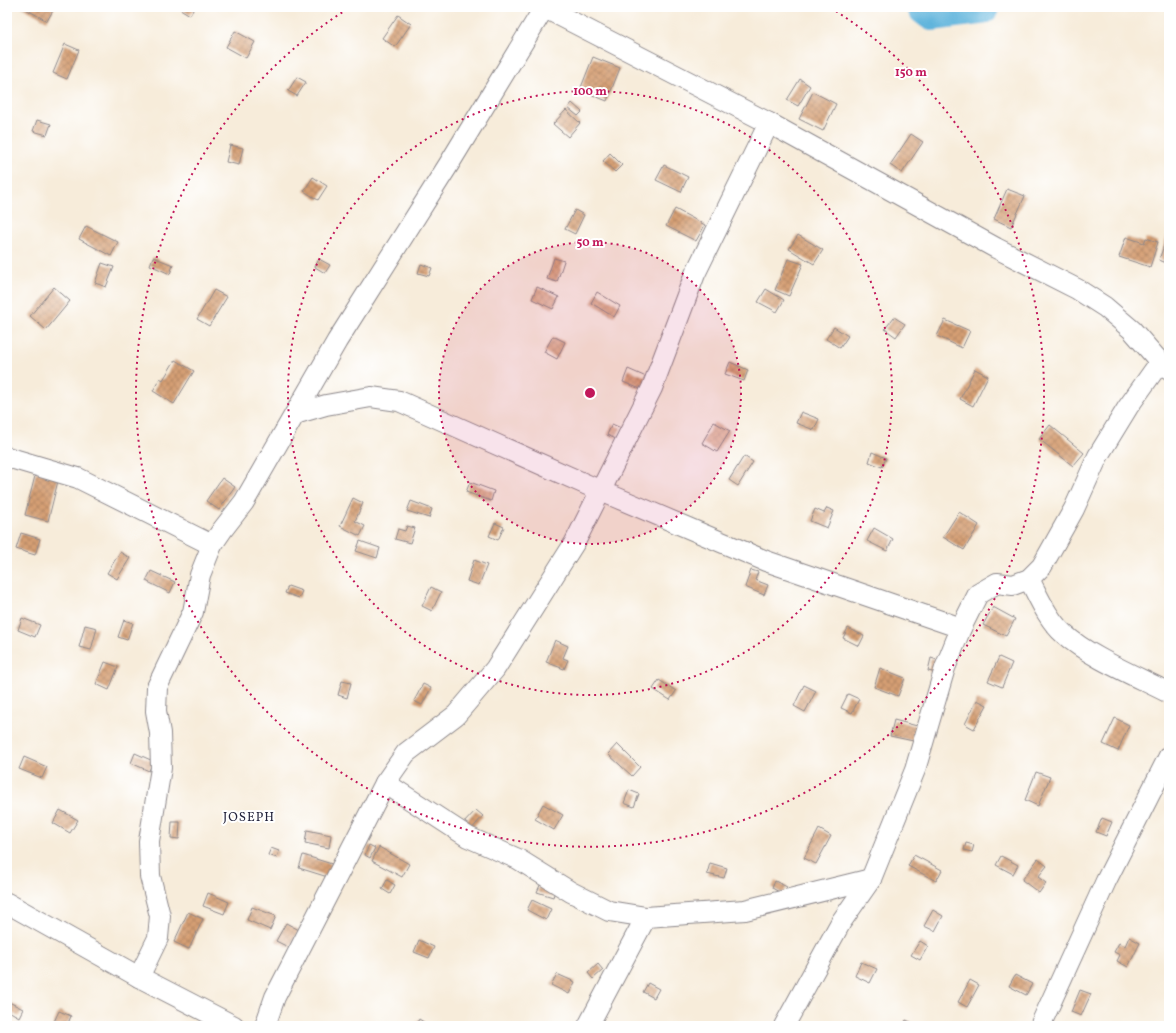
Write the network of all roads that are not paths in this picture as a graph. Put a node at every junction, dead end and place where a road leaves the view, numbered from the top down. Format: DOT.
graph roads {
  1 [pos="544,7"];
  2 [pos="769,123"];
  3 [pos="1164,366"];
  4 [pos="295,414"];
  5 [pos="7,457"];
  6 [pos="601,491"];
  7 [pos="212,545"];
  8 [pos="1029,579"];
  9 [pos="961,628"];
  10 [pos="1169,693"];
  11 [pos="1169,756"];
  12 [pos="385,783"];
  13 [pos="871,879"];
  14 [pos="7,903"];
  15 [pos="646,917"];
  16 [pos="139,977"];
  17 [pos="228,1024"];
  18 [pos="264,1026"];
  19 [pos="588,1026"];
  20 [pos="784,1026"];
  21 [pos="1040,1026"];
  1 -- 2 [label="street"];
  1 -- 4 [label="street"];
  2 -- 3 [label="street"];
  2 -- 6 [label="street"];
  3 -- 8 [label="street"];
  4 -- 6 [label="street"];
  4 -- 7 [label="street"];
  5 -- 7 [label="street"];
  6 -- 9 [label="street"];
  6 -- 12 [label="street"];
  7 -- 16 [label="street"];
  8 -- 9 [label="street"];
  8 -- 10 [label="street"];
  9 -- 13 [label="street"];
  11 -- 21 [label="street"];
  12 -- 15 [label="street"];
  12 -- 18 [label="street"];
  13 -- 15 [label="street"];
  13 -- 20 [label="street"];
  14 -- 16 [label="street"];
  15 -- 19 [label="street"];
  16 -- 17 [label="street"];
}
